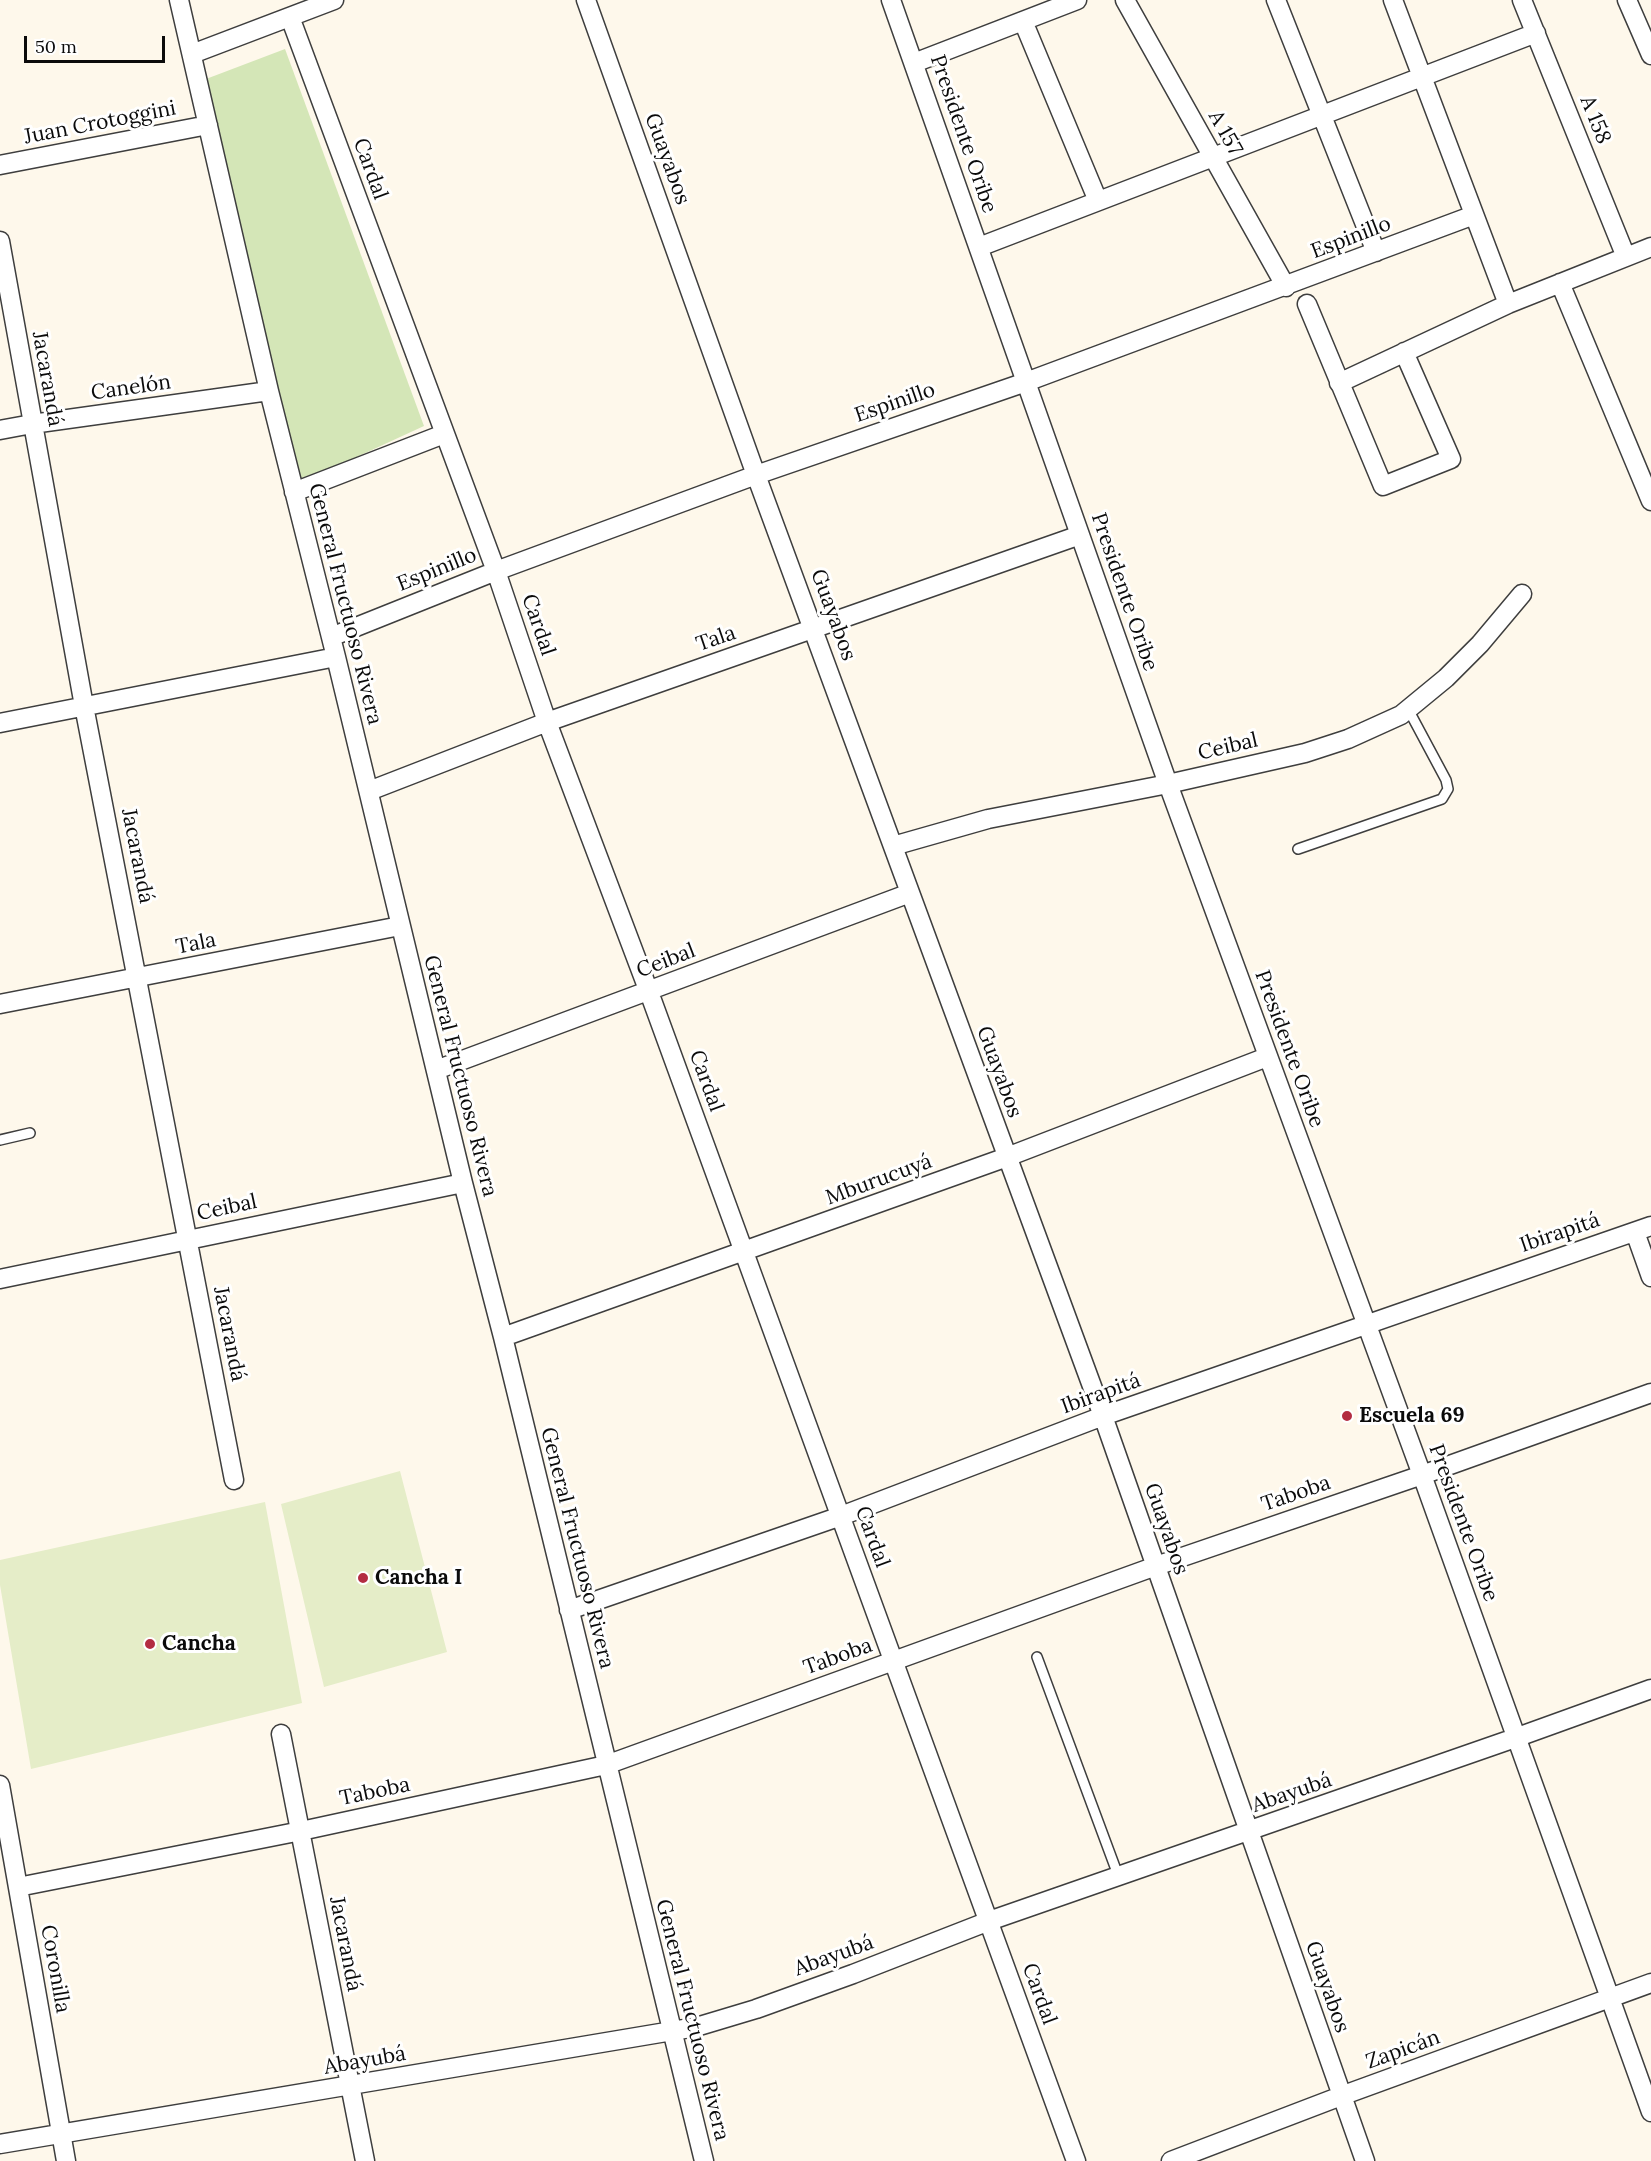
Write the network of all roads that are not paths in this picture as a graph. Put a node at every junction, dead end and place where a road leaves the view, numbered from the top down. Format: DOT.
graph roads {
  1 [pos="179,0"];
  2 [pos="334,0"];
  3 [pos="586,0"];
  4 [pos="891,0"];
  5 [pos="1077,0"];
  6 [pos="1125,0"];
  7 [pos="1276,0"];
  8 [pos="1393,0"];
  9 [pos="1522,0"];
  10 [pos="1627,0"];
  11 [pos="290,17"];
  12 [pos="1023,21"];
  13 [pos="1536,33"];
  14 [pos="192,54"];
  15 [pos="1651,55"];
  16 [pos="914,63"];
  17 [pos="1421,76"];
  18 [pos="1322,114"];
  19 [pos="208,125"];
  20 [pos="1212,157"];
  21 [pos="0,165"];
  22 [pos="1098,201"];
  23 [pos="1474,215"];
  24 [pos="0,241"];
  25 [pos="979,247"];
  26 [pos="1651,247"];
  27 [pos="1376,252"];
  28 [pos="1626,257"];
  29 [pos="1560,283"];
  30 [pos="1286,287"];
  31 [pos="1307,304"];
  32 [pos="1508,304"];
  33 [pos="1404,352"];
  34 [pos="1026,382"];
  35 [pos="1339,382"];
  36 [pos="269,391"];
  37 [pos="33,424"];
  38 [pos="0,430"];
  39 [pos="444,434"];
  40 [pos="756,475"];
  41 [pos="294,492"];
  42 [pos="1651,501"];
  43 [pos="1080,535"];
  44 [pos="496,571"];
  45 [pos="1522,594"];
  46 [pos="814,628"];
  47 [pos="331,637"];
  48 [pos="336,657"];
  49 [pos="84,706"];
  50 [pos="1408,709"];
  51 [pos="547,722"];
  52 [pos="0,723"];
  53 [pos="1168,784"];
  54 [pos="369,791"];
  55 [pos="893,846"];
  56 [pos="1298,849"];
  57 [pos="910,893"];
  58 [pos="400,926"];
  59 [pos="138,978"];
  60 [pos="649,992"];
  61 [pos="0,1004"];
  62 [pos="1267,1057"];
  63 [pos="436,1070"];
  64 [pos="30,1133"];
  65 [pos="0,1140"];
  66 [pos="1007,1157"];
  67 [pos="463,1182"];
  68 [pos="1643,1229"];
  69 [pos="187,1239"];
  70 [pos="744,1252"];
  71 [pos="1651,1277"];
  72 [pos="0,1279"];
  73 [pos="1365,1324"];
  74 [pos="503,1337"];
  75 [pos="1651,1393"];
  76 [pos="1103,1416"];
  77 [pos="1422,1474"];
  78 [pos="234,1479"];
  79 [pos="841,1516"];
  80 [pos="1156,1566"];
  81 [pos="569,1610"];
  82 [pos="1037,1657"];
  83 [pos="893,1661"];
  84 [pos="1651,1689"];
  85 [pos="281,1734"];
  86 [pos="1515,1738"];
  87 [pos="606,1765"];
  88 [pos="0,1785"];
  89 [pos="301,1831"];
  90 [pos="1249,1831"];
  91 [pos="1118,1875"];
  92 [pos="18,1887"];
  93 [pos="988,1921"];
  94 [pos="1651,1983"];
  95 [pos="1610,1998"];
  96 [pos="671,2031"];
  97 [pos="349,2086"];
  98 [pos="1341,2096"];
  99 [pos="1651,2112"];
  100 [pos="62,2135"];
  101 [pos="0,2144"];
  102 [pos="66,2161"];
  103 [pos="364,2161"];
  104 [pos="704,2161"];
  105 [pos="1076,2161"];
  106 [pos="1171,2161"];
  107 [pos="1365,2161"];
  1 -- 14 [label="street, General Fructuoso Rivera"];
  2 -- 11 [label="street"];
  3 -- 40 [label="street, Guayabos"];
  4 -- 16 [label="street, Presidente Oribe"];
  5 -- 12 [label="street"];
  6 -- 20 [label="street, A 157"];
  7 -- 18 [label="street"];
  8 -- 17 [label="street"];
  9 -- 13 [label="street, A 158"];
  10 -- 15 [label="street"];
  11 -- 14 [label="street"];
  11 -- 39 [label="street, Cardal"];
  12 -- 16 [label="street"];
  12 -- 22 [label="street"];
  13 -- 17 [label="street"];
  13 -- 28 [label="street, A 158"];
  14 -- 19 [label="street, General Fructuoso Rivera"];
  16 -- 25 [label="street, Presidente Oribe"];
  17 -- 18 [label="street"];
  17 -- 23 [label="street"];
  18 -- 20 [label="street"];
  18 -- 27 [label="street"];
  19 -- 21 [label="street, Juan Crotoggini"];
  19 -- 36 [label="street, General Fructuoso Rivera"];
  20 -- 22 [label="street"];
  20 -- 30 [label="street, A 157"];
  22 -- 25 [label="street"];
  23 -- 27 [label="street, Espinillo"];
  23 -- 32 [label="street"];
  24 -- 37 [label="street, Jacarandá"];
  25 -- 34 [label="street, Presidente Oribe"];
  26 -- 28 [label="street"];
  27 -- 30 [label="street, Espinillo"];
  28 -- 29 [label="street"];
  29 -- 32 [label="street"];
  29 -- 42 [label="street"];
  30 -- 34 [label="street, Espinillo"];
  31 -- 35 [label="street"];
  32 -- 33 [label="street"];
  33 -- 35 [label="street"];
  33 -- 35 [label="street"];
  34 -- 40 [label="street, Espinillo"];
  34 -- 43 [label="street, Presidente Oribe"];
  36 -- 37 [label="street, Canelón"];
  36 -- 41 [label="street, General Fructuoso Rivera"];
  37 -- 38 [label="street, Canelón"];
  37 -- 49 [label="street, Jacarandá"];
  39 -- 41 [label="street"];
  39 -- 44 [label="street, Cardal"];
  40 -- 44 [label="street, Espinillo"];
  40 -- 46 [label="street, Guayabos"];
  41 -- 47 [label="street, General Fructuoso Rivera"];
  43 -- 46 [label="street, Tala"];
  43 -- 53 [label="street, Presidente Oribe"];
  44 -- 47 [label="street, Espinillo"];
  44 -- 51 [label="street, Cardal"];
  45 -- 50 [label="street, Ceibal"];
  46 -- 51 [label="street, Tala"];
  46 -- 55 [label="street, Guayabos"];
  47 -- 48 [label="street, General Fructuoso Rivera"];
  48 -- 49 [label="street"];
  48 -- 54 [label="street, General Fructuoso Rivera"];
  49 -- 52 [label="street"];
  49 -- 59 [label="street, Jacarandá"];
  50 -- 53 [label="street, Ceibal"];
  50 -- 56 [label="lane"];
  51 -- 54 [label="street, Tala"];
  51 -- 60 [label="street, Cardal"];
  53 -- 55 [label="street, Ceibal"];
  53 -- 62 [label="street, Presidente Oribe"];
  54 -- 58 [label="street, General Fructuoso Rivera"];
  55 -- 57 [label="street, Guayabos"];
  57 -- 60 [label="street, Ceibal"];
  57 -- 66 [label="street, Guayabos"];
  58 -- 59 [label="street, Tala"];
  58 -- 63 [label="street, General Fructuoso Rivera"];
  59 -- 61 [label="street, Tala"];
  59 -- 69 [label="street, Jacarandá"];
  60 -- 63 [label="street, Ceibal"];
  60 -- 70 [label="street, Cardal"];
  62 -- 66 [label="street, Mburucuyá"];
  62 -- 73 [label="street, Presidente Oribe"];
  63 -- 67 [label="street, General Fructuoso Rivera"];
  64 -- 65 [label="lane"];
  66 -- 70 [label="street, Mburucuyá"];
  66 -- 76 [label="street, Guayabos"];
  67 -- 69 [label="street, Ceibal"];
  67 -- 74 [label="street, General Fructuoso Rivera"];
  68 -- 71 [label="street"];
  68 -- 73 [label="street, Ibirapitá"];
  69 -- 72 [label="street, Ceibal"];
  69 -- 78 [label="street, Jacarandá"];
  70 -- 74 [label="street, Mburucuyá"];
  70 -- 79 [label="street, Cardal"];
  73 -- 76 [label="street, Ibirapitá"];
  73 -- 77 [label="street, Presidente Oribe"];
  74 -- 81 [label="street, General Fructuoso Rivera"];
  75 -- 77 [label="street, Taboba"];
  76 -- 79 [label="street, Ibirapitá"];
  76 -- 80 [label="street, Guayabos"];
  77 -- 80 [label="street, Taboba"];
  77 -- 86 [label="street, Presidente Oribe"];
  79 -- 81 [label="street, Ibirapitá"];
  79 -- 83 [label="street, Cardal"];
  80 -- 83 [label="street, Taboba"];
  80 -- 90 [label="street, Guayabos"];
  81 -- 87 [label="street, General Fructuoso Rivera"];
  82 -- 91 [label="lane"];
  83 -- 87 [label="street, Taboba"];
  83 -- 93 [label="street, Cardal"];
  84 -- 86 [label="street, Abayubá"];
  85 -- 89 [label="street, Jacarandá"];
  86 -- 90 [label="street, Abayubá"];
  86 -- 95 [label="street, Presidente Oribe"];
  87 -- 89 [label="street, Taboba"];
  87 -- 96 [label="street, General Fructuoso Rivera"];
  88 -- 92 [label="street, Coronilla"];
  89 -- 92 [label="street, Taboba"];
  89 -- 97 [label="street, Jacarandá"];
  90 -- 91 [label="street, Abayubá"];
  90 -- 98 [label="street, Guayabos"];
  91 -- 93 [label="street, Abayubá"];
  92 -- 100 [label="street, Coronilla"];
  93 -- 96 [label="street, Abayubá"];
  93 -- 105 [label="street, Cardal"];
  94 -- 95 [label="street, Zapicán"];
  95 -- 98 [label="street, Zapicán"];
  95 -- 99 [label="street, Presidente Oribe"];
  96 -- 97 [label="street, Abayubá"];
  96 -- 104 [label="street, General Fructuoso Rivera"];
  97 -- 100 [label="street, Abayubá"];
  97 -- 103 [label="street, Jacarandá"];
  98 -- 106 [label="street, Zapicán"];
  98 -- 107 [label="street, Guayabos"];
  100 -- 101 [label="street, Abayubá"];
  100 -- 102 [label="street, Coronilla"];
}
